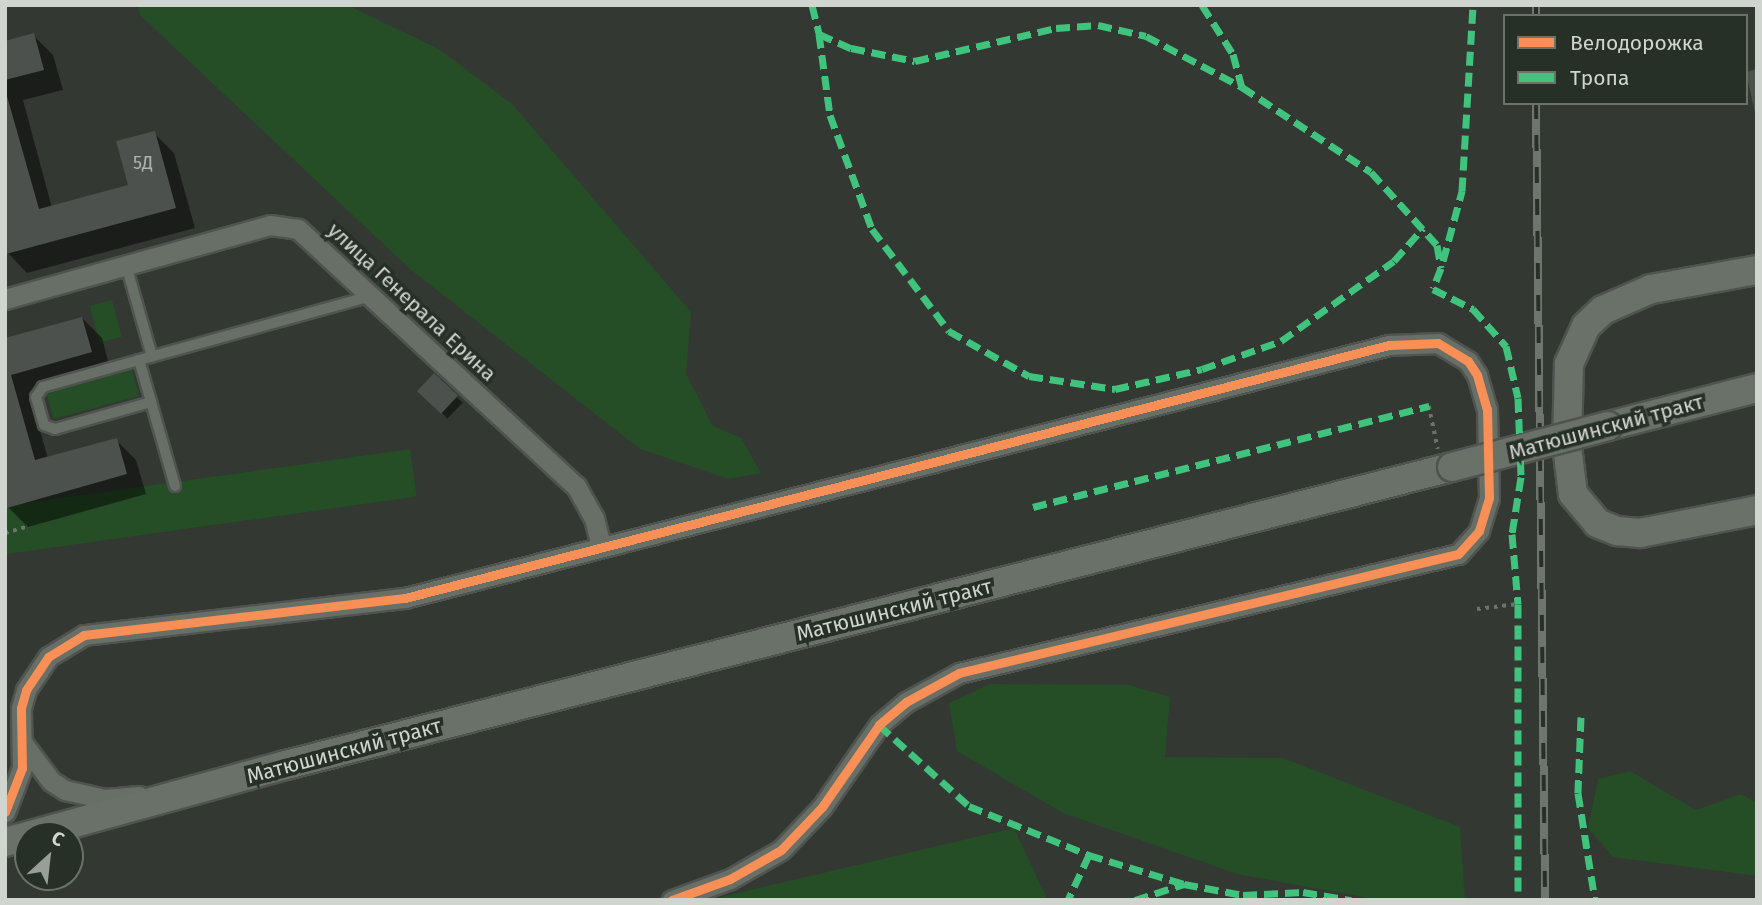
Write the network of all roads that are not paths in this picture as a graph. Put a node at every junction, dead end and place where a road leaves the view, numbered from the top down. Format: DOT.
graph roads {
  1 [pos="126,265"];
  2 [pos="1757,270"];
  3 [pos="372,295"];
  4 [pos="5,299"];
  5 [pos="152,356"];
  6 [pos="139,360"];
  7 [pos="1757,388"];
  8 [pos="151,402"];
  9 [pos="175,486"];
  10 [pos="1757,510"];
  11 [pos="601,546"];
  12 [pos="24,745"];
  13 [pos="189,792"];
  14 [pos="5,812"];
  15 [pos="82,821"];
  16 [pos="672,900"];
  1 -- 3 [label="street, улица Генерала Ерина"];
  1 -- 4 [label="street, улица Генерала Ерина"];
  1 -- 5 [label="lane"];
  2 -- 10 [label="main road"];
  3 -- 5 [label="lane"];
  3 -- 11 [label="street, улица Генерала Ерина"];
  5 -- 6 [label="lane"];
  6 -- 8 [label="lane"];
  6 -- 8 [label="lane"];
  7 -- 13 [label="main road, Матюшинский тракт, bridge"];
  8 -- 9 [label="lane"];
  11 -- 12 [label="street"];
  11 -- 16 [label="street"];
  12 -- 13 [label="street"];
  12 -- 14 [label="street"];
  13 -- 15 [label="main road, Матюшинский тракт"];
}
